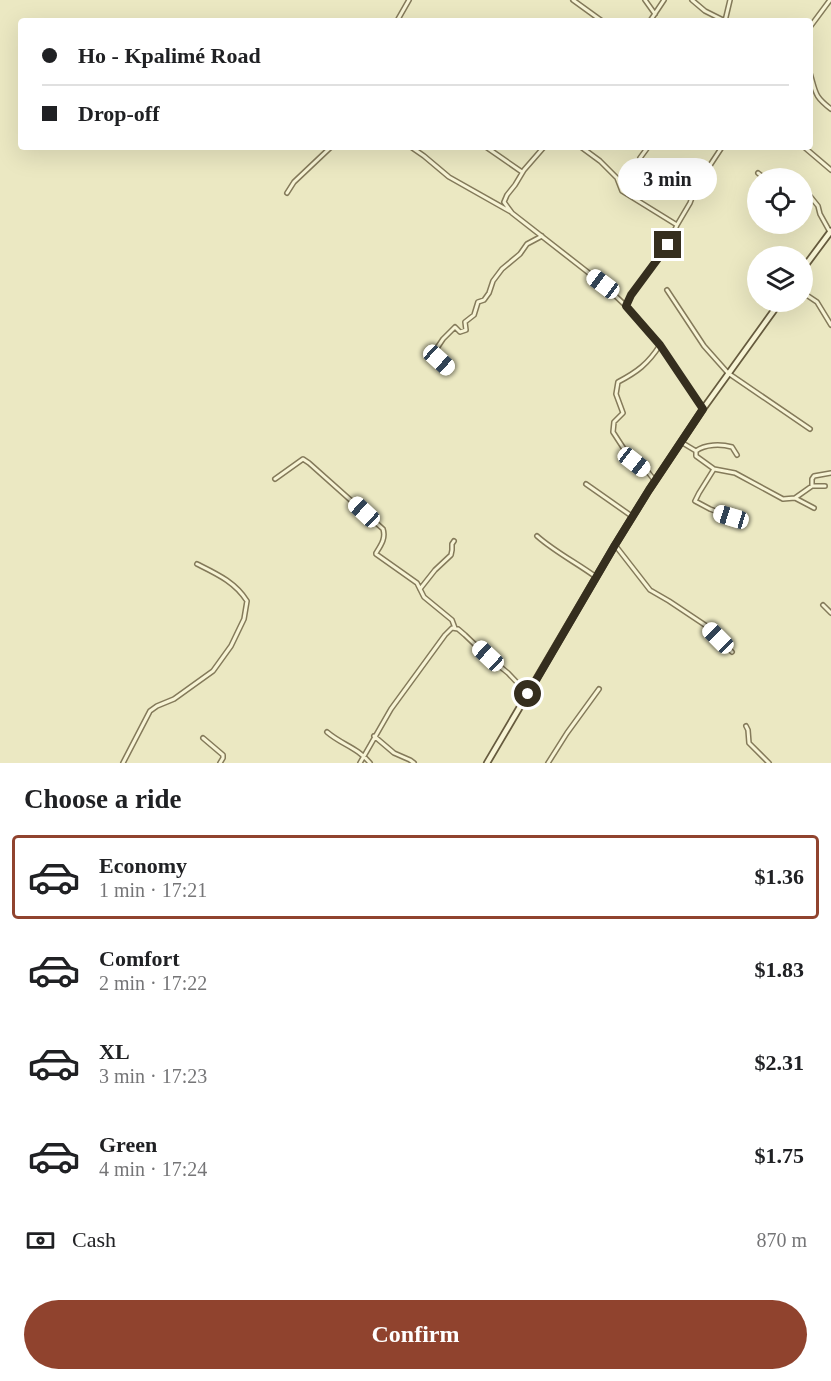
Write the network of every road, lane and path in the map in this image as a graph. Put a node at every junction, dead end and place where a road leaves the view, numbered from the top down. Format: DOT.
graph roads {
  1 [pos="409,0"];
  2 [pos="573,0"];
  3 [pos="645,0"];
  4 [pos="664,0"];
  5 [pos="692,0"];
  6 [pos="730,0"];
  7 [pos="830,0"];
  8 [pos="655,14"];
  9 [pos="399,18"];
  10 [pos="598,18"];
  11 [pos="652,18"];
  12 [pos="719,18"];
  13 [pos="726,18"];
  14 [pos="813,23"];
  15 [pos="813,87"];
  16 [pos="831,109"];
  17 [pos="328,150"];
  18 [pos="415,150"];
  19 [pos="490,150"];
  20 [pos="541,150"];
  21 [pos="584,150"];
  22 [pos="646,150"];
  23 [pos="720,150"];
  24 [pos="808,150"];
  25 [pos="640,158"];
  26 [pos="831,170"];
  27 [pos="522,172"];
  28 [pos="287,192"];
  29 [pos="813,200"];
  30 [pos="512,213"];
  31 [pos="677,225"];
  32 [pos="831,232"];
  33 [pos="542,236"];
  34 [pos="813,256"];
  35 [pos="667,290"];
  36 [pos="813,299"];
  37 [pos="626,306"];
  38 [pos="773,312"];
  39 [pos="831,325"];
  40 [pos="660,345"];
  41 [pos="449,370"];
  42 [pos="728,373"];
  43 [pos="703,409"];
  44 [pos="810,429"];
  45 [pos="681,442"];
  46 [pos="696,451"];
  47 [pos="737,455"];
  48 [pos="714,469"];
  49 [pos="831,473"];
  50 [pos="275,479"];
  51 [pos="655,481"];
  52 [pos="586,484"];
  53 [pos="812,486"];
  54 [pos="825,486"];
  55 [pos="795,498"];
  56 [pos="814,508"];
  57 [pos="633,517"];
  58 [pos="737,519"];
  59 [pos="537,536"];
  60 [pos="454,541"];
  61 [pos="615,545"];
  62 [pos="197,564"];
  63 [pos="596,577"];
  64 [pos="420,589"];
  65 [pos="824,606"];
  66 [pos="831,613"];
  67 [pos="455,628"];
  68 [pos="732,652"];
  69 [pos="599,688"];
  70 [pos="528,694"];
  71 [pos="746,726"];
  72 [pos="327,732"];
  73 [pos="374,736"];
  74 [pos="203,738"];
  75 [pos="364,755"];
  76 [pos="549,762"];
  77 [pos="123,763"];
  78 [pos="220,763"];
  79 [pos="360,763"];
  80 [pos="370,763"];
  81 [pos="414,763"];
  82 [pos="488,763"];
  83 [pos="554,763"];
  84 [pos="769,763"];
  1 -- 9 [label="street"];
  2 -- 10 [label="street"];
  3 -- 8 [label="street"];
  4 -- 8 [label="street"];
  5 -- 12 [label="street"];
  6 -- 13 [label="street"];
  7 -- 14 [label="street"];
  8 -- 11 [label="street"];
  15 -- 16 [label="street"];
  17 -- 28 [label="street"];
  18 -- 30 [label="street"];
  19 -- 27 [label="street"];
  20 -- 27 [label="street"];
  21 -- 31 [label="street"];
  22 -- 25 [label="street"];
  23 -- 31 [label="street"];
  24 -- 26 [label="street"];
  27 -- 30 [label="street"];
  29 -- 32 [label="street"];
  30 -- 33 [label="street"];
  31 -- 37 [label="street"];
  32 -- 34 [label="main road"];
  33 -- 37 [label="street"];
  33 -- 41 [label="street"];
  35 -- 42 [label="street"];
  36 -- 39 [label="street"];
  37 -- 40 [label="street"];
  38 -- 42 [label="main road"];
  40 -- 43 [label="street"];
  40 -- 51 [label="street"];
  42 -- 43 [label="main road"];
  42 -- 44 [label="street"];
  43 -- 45 [label="main road"];
  45 -- 46 [label="street"];
  45 -- 51 [label="main road"];
  46 -- 47 [label="street"];
  46 -- 48 [label="street"];
  48 -- 55 [label="street"];
  48 -- 58 [label="street"];
  49 -- 53 [label="street"];
  50 -- 64 [label="street"];
  51 -- 57 [label="main road"];
  52 -- 57 [label="street"];
  53 -- 54 [label="street"];
  53 -- 55 [label="street"];
  55 -- 56 [label="street"];
  57 -- 61 [label="main road"];
  59 -- 63 [label="street"];
  60 -- 64 [label="street"];
  61 -- 63 [label="main road"];
  61 -- 68 [label="street"];
  62 -- 77 [label="street"];
  63 -- 70 [label="main road"];
  64 -- 67 [label="street"];
  65 -- 66 [label="street"];
  67 -- 70 [label="street"];
  67 -- 73 [label="street"];
  69 -- 76 [label="street"];
  70 -- 82 [label="main road"];
  71 -- 84 [label="street"];
  72 -- 75 [label="street"];
  73 -- 75 [label="street"];
  73 -- 81 [label="street"];
  74 -- 78 [label="street"];
  75 -- 79 [label="street"];
  75 -- 80 [label="street"];
  76 -- 83 [label="street"];
}
